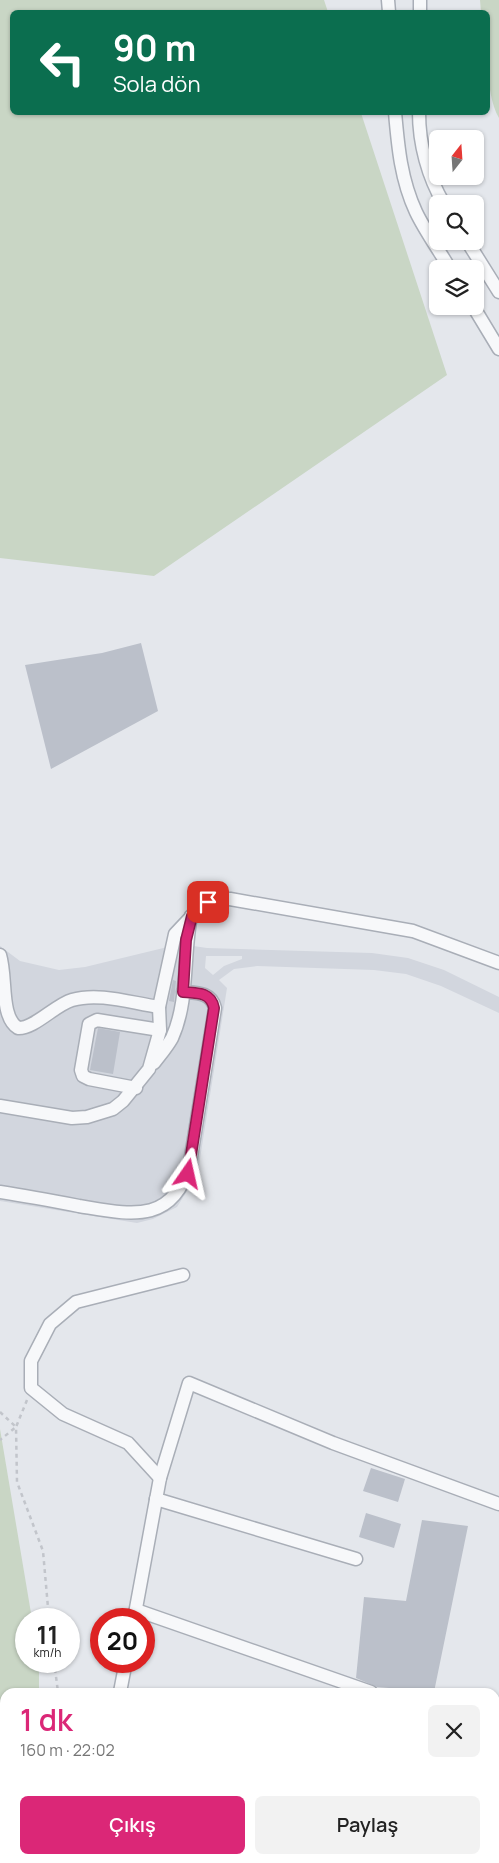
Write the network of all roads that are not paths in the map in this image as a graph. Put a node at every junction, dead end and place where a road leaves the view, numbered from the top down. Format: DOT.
graph roads {
  1 [pos="396,115"];
  2 [pos="419,115"];
  3 [pos="439,195"];
  4 [pos="473,250"];
  5 [pos="445,260"];
  6 [pos="499,292"];
  7 [pos="478,315"];
  8 [pos="499,349"];
  9 [pos="192,916"];
  10 [pos="0,955"];
  11 [pos="499,962"];
  12 [pos="183,992"];
  13 [pos="159,1007"];
  14 [pos="160,1030"];
  15 [pos="150,1069"];
  16 [pos="136,1088"];
  17 [pos="0,1106"];
  18 [pos="0,1192"];
  19 [pos="183,1275"];
  20 [pos="160,1478"];
  21 [pos="156,1500"];
  22 [pos="499,1504"];
  23 [pos="356,1559"];
  24 [pos="136,1608"];
  25 [pos="155,1621"];
  26 [pos="124,1673"];
  27 [pos="121,1688"];
  28 [pos="359,1688"];
  1 -- 5 [label="street"];
  2 -- 3 [label="street"];
  4 -- 6 [label="street"];
  7 -- 8 [label="street"];
  9 -- 11 [label="street"];
  9 -- 12 [label="street"];
  9 -- 13 [label="street"];
  10 -- 13 [label="street"];
  12 -- 15 [label="street"];
  12 -- 18 [label="street"];
  13 -- 14 [label="street"];
  14 -- 15 [label="street"];
  14 -- 16 [label="street"];
  15 -- 16 [label="street"];
  16 -- 17 [label="street"];
  19 -- 20 [label="street"];
  20 -- 21 [label="street"];
  20 -- 22 [label="street"];
  21 -- 23 [label="street"];
  21 -- 24 [label="street"];
  25 -- 28 [label="street"];
  26 -- 27 [label="street"];
}
